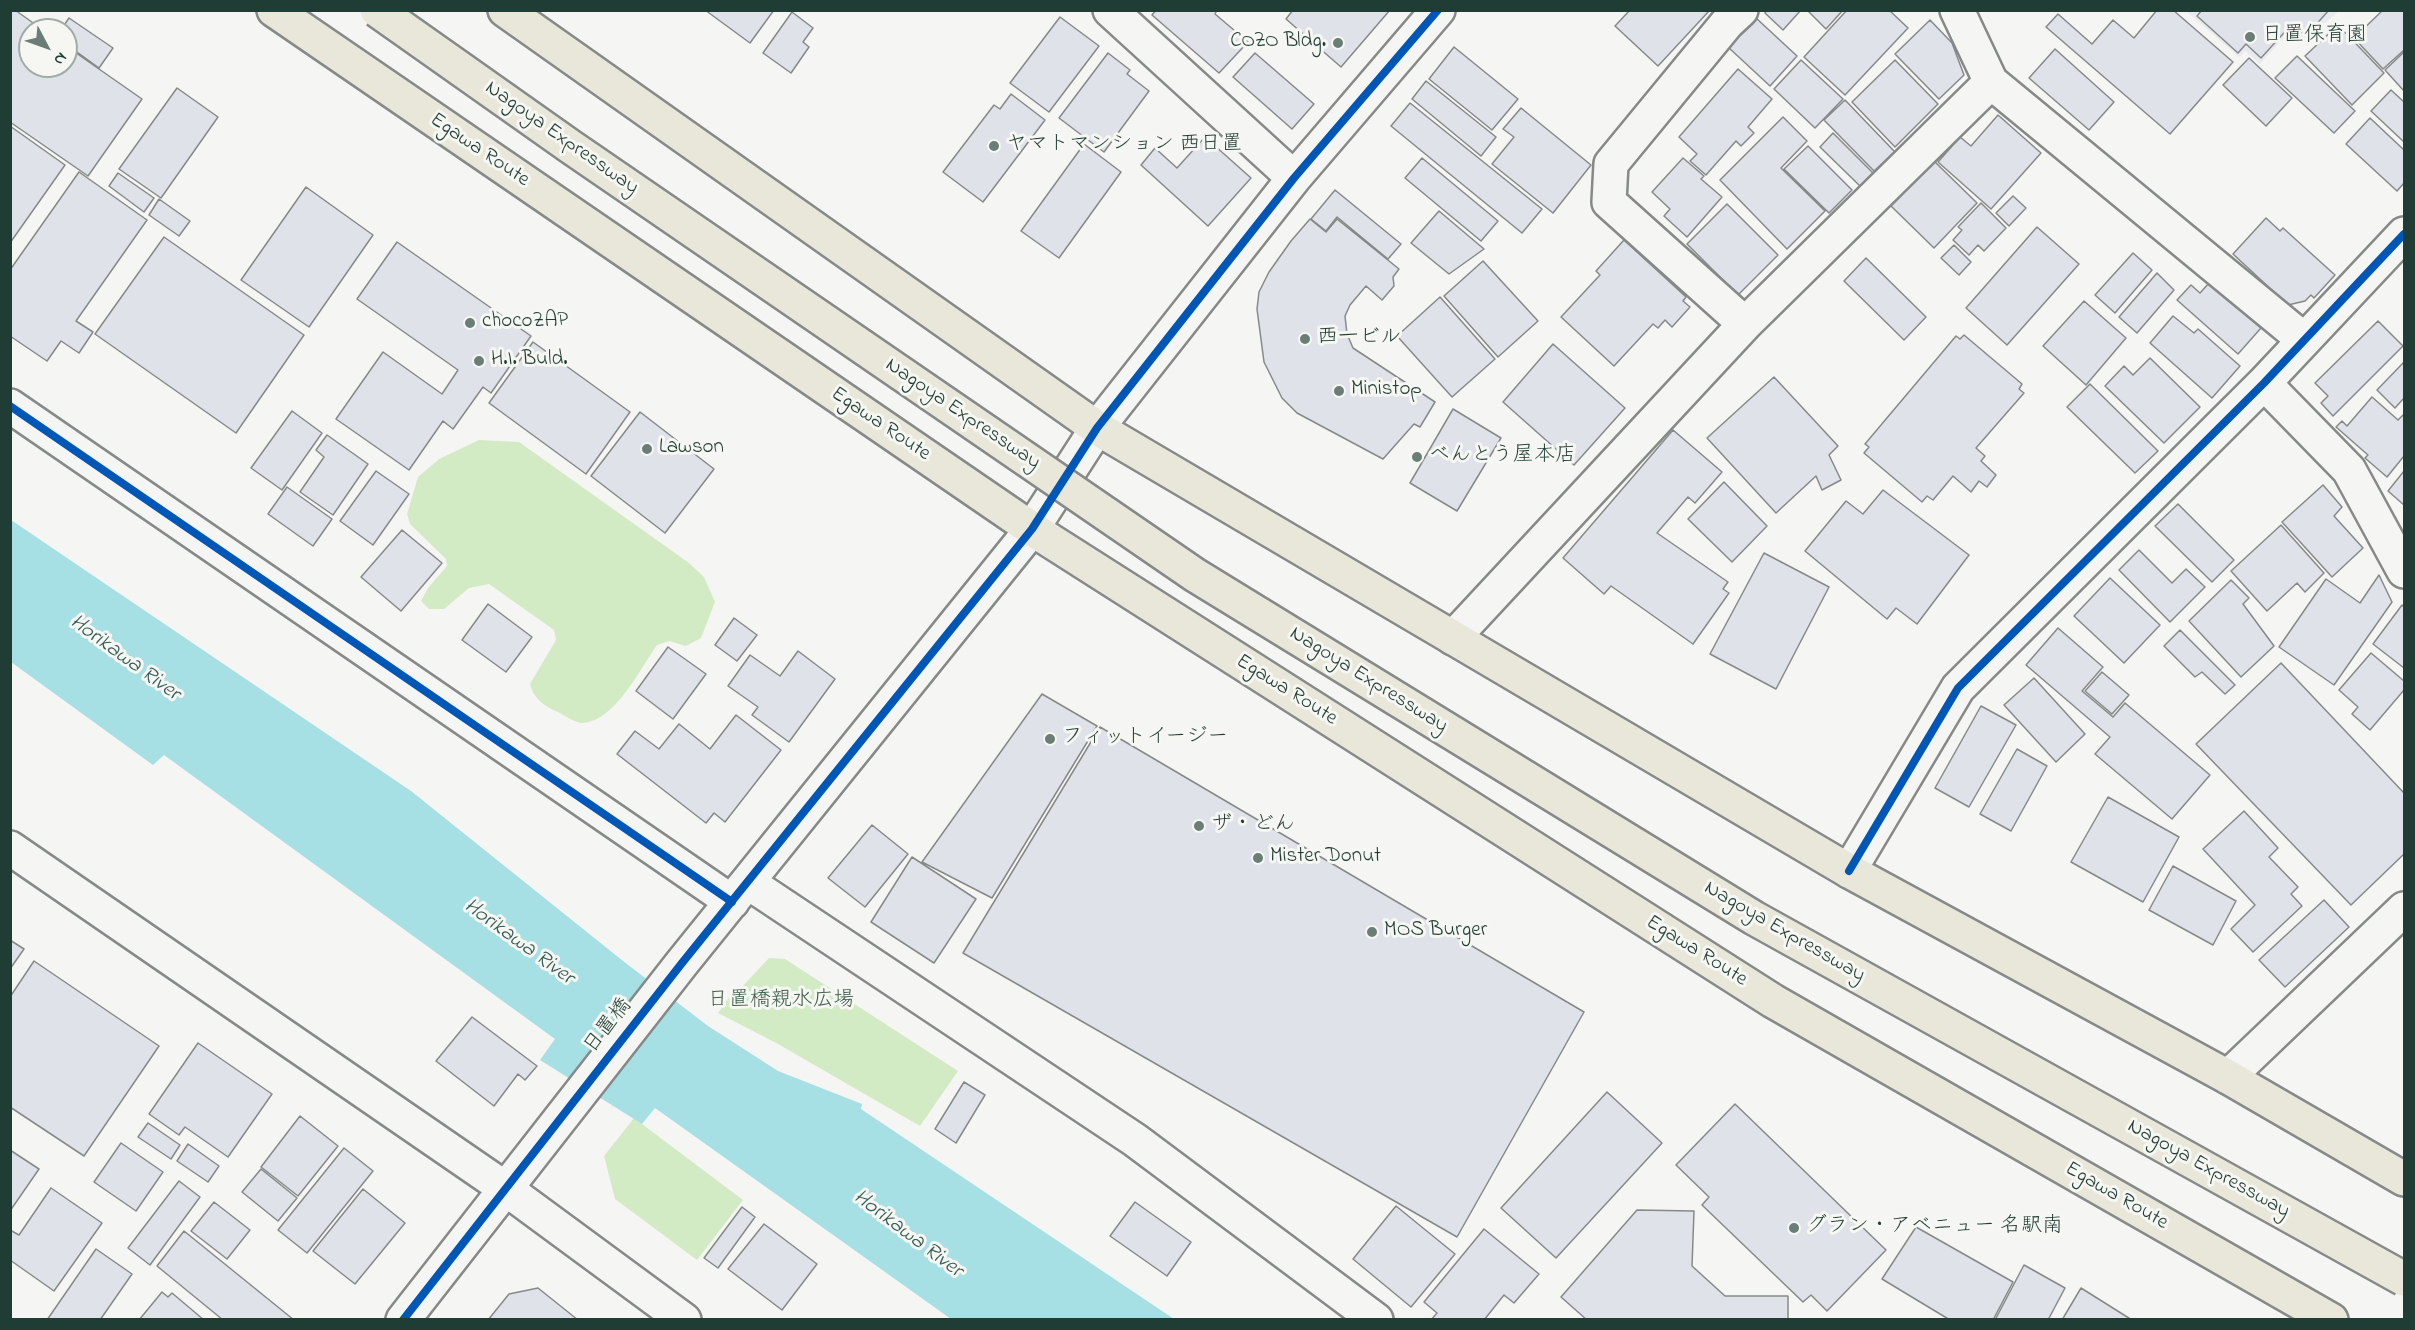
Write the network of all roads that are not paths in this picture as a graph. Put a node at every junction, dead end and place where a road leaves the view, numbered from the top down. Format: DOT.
graph roads {
  1 [pos="274,10"];
  2 [pos="377,10"];
  3 [pos="505,10"];
  4 [pos="1110,10"];
  5 [pos="1438,10"];
  6 [pos="1741,10"];
  7 [pos="1957,10"];
  8 [pos="1991,82"];
  9 [pos="1294,178"];
  10 [pos="2404,234"];
  11 [pos="1744,324"];
  12 [pos="2303,339"];
  13 [pos="2264,383"];
  14 [pos="10,406"];
  15 [pos="1096,428"];
  16 [pos="1032,529"];
  17 [pos="2404,571"];
  18 [pos="1453,638"];
  19 [pos="10,848"];
  20 [pos="1849,871"];
  21 [pos="740,892"];
  22 [pos="2404,909"];
  23 [pos="2228,1077"];
  24 [pos="2404,1179"];
  25 [pos="506,1189"];
  26 [pos="2404,1279"];
  27 [pos="403,1320"];
  28 [pos="684,1320"];
  29 [pos="1376,1320"];
  30 [pos="2331,1320"];
  1 -- 16 [label="main road, Egawa Route"];
  2 -- 26 [label="main road, Nagoya Expressway, bridge"];
  3 -- 15 [label="main road"];
  4 -- 9 [label="street"];
  5 -- 9 [label="street, 日置橋"];
  6 -- 11 [label="street"];
  7 -- 8 [label="street"];
  8 -- 11 [label="street"];
  8 -- 12 [label="street"];
  9 -- 15 [label="street, 日置橋"];
  10 -- 12 [label="street"];
  11 -- 18 [label="street"];
  12 -- 13 [label="street"];
  13 -- 17 [label="street"];
  13 -- 20 [label="street"];
  14 -- 21 [label="street"];
  15 -- 16 [label="street, 日置橋"];
  15 -- 18 [label="main road"];
  16 -- 21 [label="street, 日置橋"];
  16 -- 30 [label="main road, Egawa Route"];
  18 -- 20 [label="main road"];
  19 -- 25 [label="street"];
  20 -- 23 [label="main road"];
  21 -- 25 [label="street, 日置橋"];
  21 -- 29 [label="street"];
  22 -- 23 [label="street"];
  23 -- 24 [label="main road"];
  25 -- 27 [label="street, 日置橋"];
  25 -- 28 [label="street"];
}
